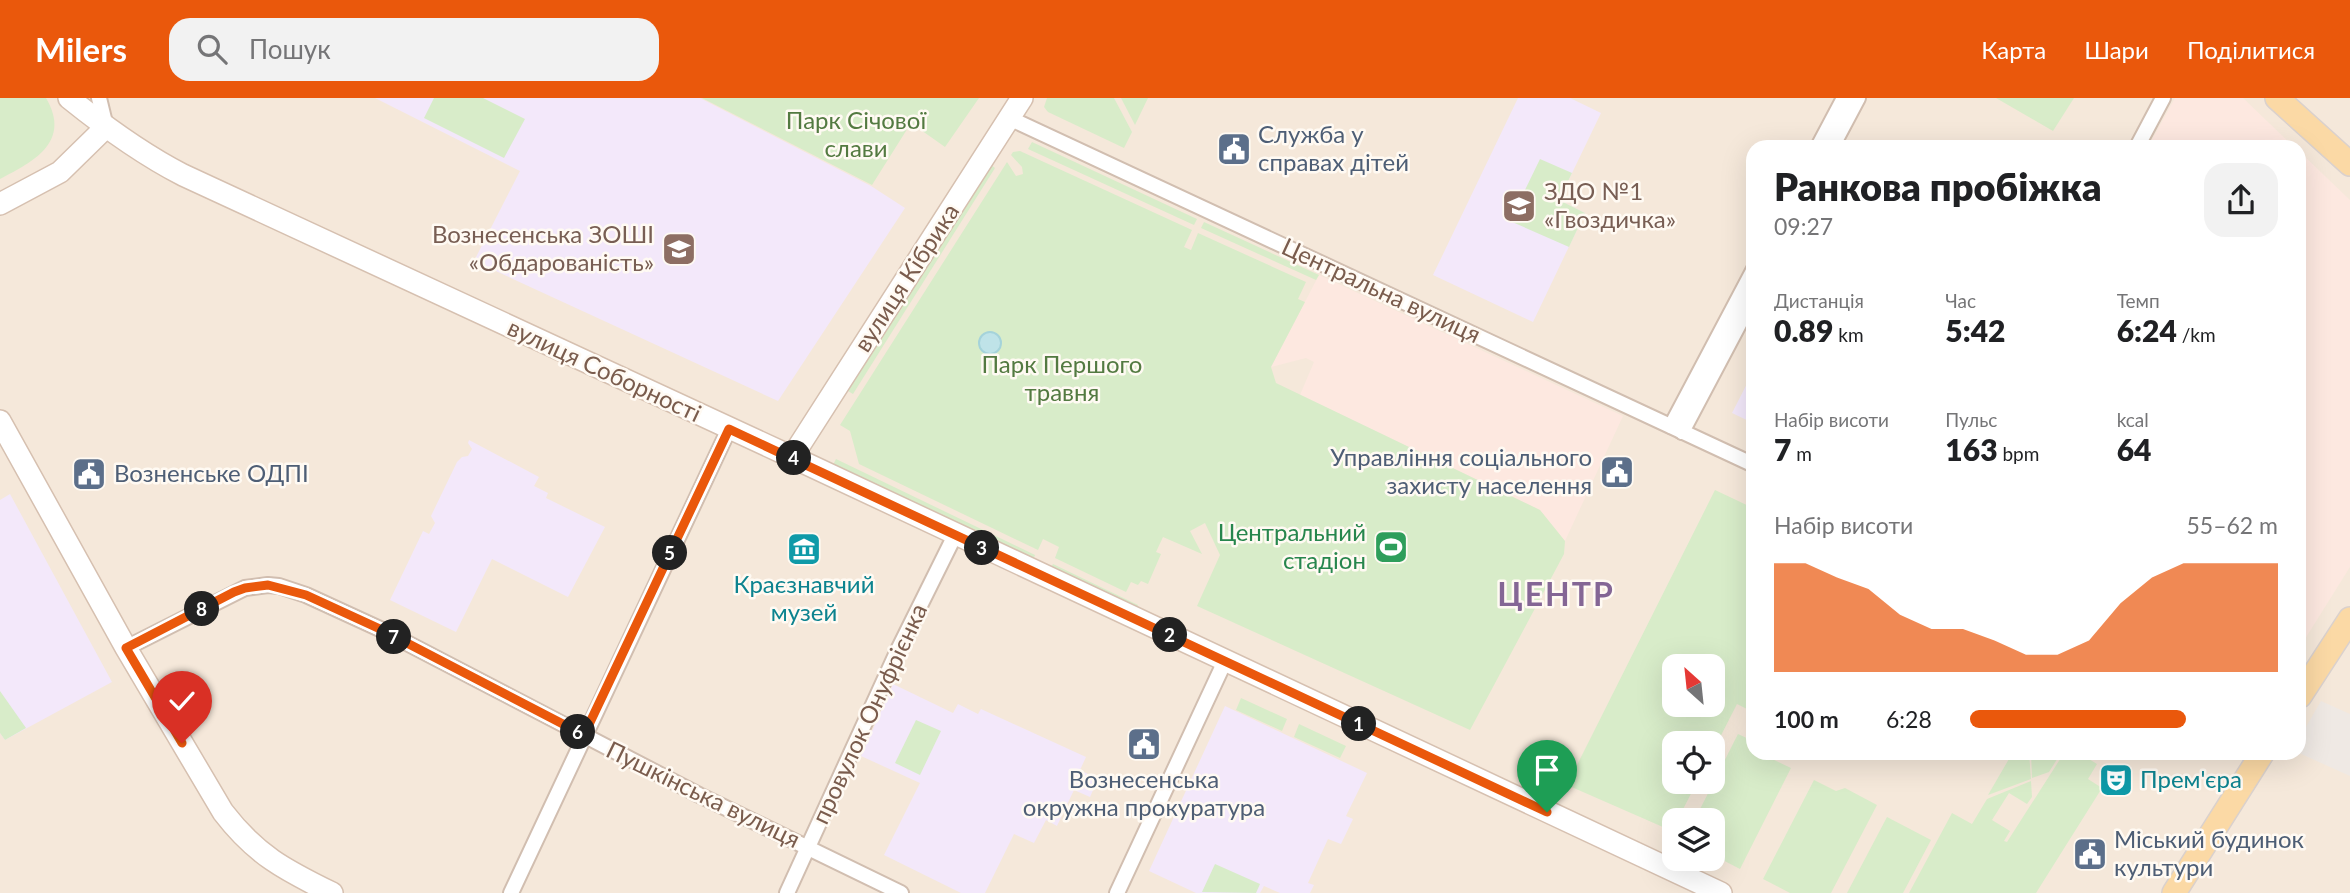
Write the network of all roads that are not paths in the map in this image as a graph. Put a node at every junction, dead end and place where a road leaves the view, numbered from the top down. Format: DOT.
graph roads {
  1 [pos="69,98"];
  2 [pos="99,98"];
  3 [pos="1022,98"];
  4 [pos="1844,98"];
  5 [pos="1858,98"];
  6 [pos="2164,98"];
  7 [pos="2277,98"];
  8 [pos="1009,118"];
  9 [pos="106,127"];
  10 [pos="1822,140"];
  11 [pos="1836,140"];
  12 [pos="2141,140"];
  13 [pos="2350,164"];
  14 [pos="0,204"];
  15 [pos="1746,286"];
  16 [pos="1746,310"];
  17 [pos="0,421"];
  18 [pos="729,429"];
  19 [pos="1676,429"];
  20 [pos="792,457"];
  21 [pos="1746,461"];
  22 [pos="955,535"];
  23 [pos="2350,619"];
  24 [pos="126,648"];
  25 [pos="1225,661"];
  26 [pos="2306,687"];
  27 [pos="584,735"];
  28 [pos="2258,760"];
  29 [pos="808,847"];
  30 [pos="332,893"];
  31 [pos="512,893"];
  32 [pos="787,893"];
  33 [pos="901,893"];
  34 [pos="1117,893"];
  35 [pos="1721,893"];
  36 [pos="2174,893"];
  1 -- 9 [label="main road, вулиця Соборності"];
  2 -- 9 [label="street"];
  3 -- 8 [label="main road, вулиця Кібрика"];
  4 -- 10 [label="street"];
  5 -- 11 [label="street"];
  6 -- 12 [label="street"];
  7 -- 13 [label="main road"];
  8 -- 19 [label="street, Центральна вулиця"];
  8 -- 20 [label="main road, вулиця Кібрика"];
  9 -- 14 [label="main road"];
  9 -- 18 [label="main road, вулиця Соборності"];
  15 -- 19 [label="street"];
  16 -- 19 [label="street"];
  17 -- 24 [label="main road"];
  18 -- 20 [label="main road, вулиця Соборності"];
  18 -- 27 [label="street"];
  19 -- 21 [label="street, Центральна вулиця"];
  20 -- 22 [label="main road, вулиця Соборності"];
  22 -- 25 [label="main road, вулиця Соборності"];
  22 -- 29 [label="street, провулок Онуфрієнка"];
  23 -- 26 [label="main road"];
  24 -- 27 [label="street, Пушкінська вулиця"];
  24 -- 30 [label="main road"];
  25 -- 34 [label="street"];
  25 -- 35 [label="main road, вулиця Соборності"];
  27 -- 29 [label="street, Пушкінська вулиця"];
  27 -- 31 [label="street"];
  28 -- 36 [label="main road"];
  29 -- 32 [label="street, провулок Онуфрієнка"];
  29 -- 33 [label="street, Пушкінська вулиця"];
}
